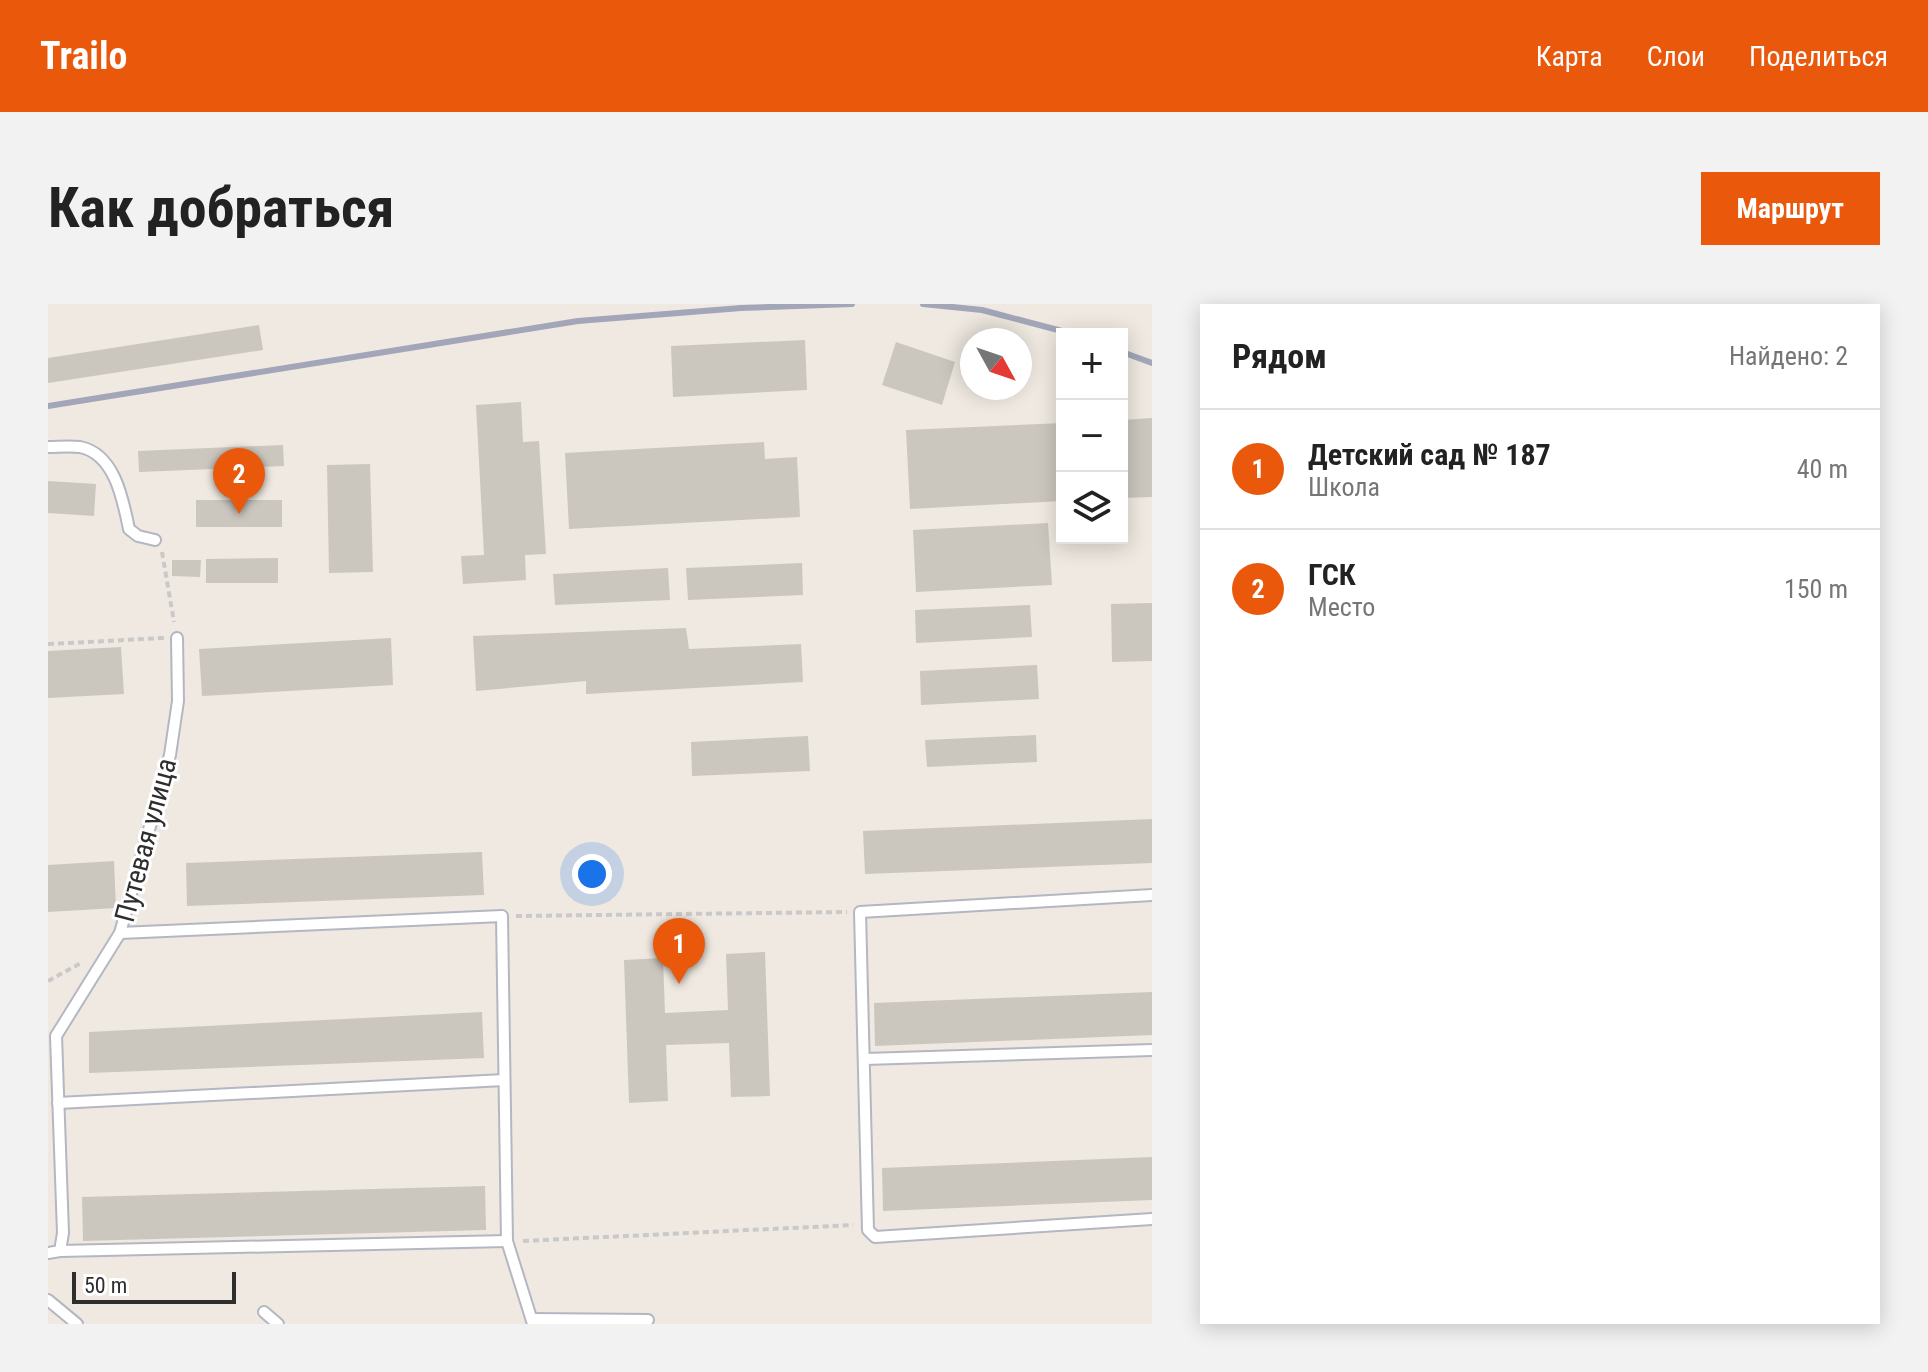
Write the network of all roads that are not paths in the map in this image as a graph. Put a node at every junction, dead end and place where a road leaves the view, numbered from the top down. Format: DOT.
graph roads {
  1 [pos="48,447"];
  2 [pos="155,540"];
  3 [pos="177,638"];
  4 [pos="1152,895"];
  5 [pos="120,933"];
  6 [pos="52,1047"];
  7 [pos="1152,1050"];
  8 [pos="865,1059"];
  9 [pos="504,1080"];
  10 [pos="58,1103"];
  11 [pos="1152,1219"];
  12 [pos="507,1241"];
  13 [pos="60,1251"];
  14 [pos="48,1253"];
  15 [pos="48,1300"];
  16 [pos="264,1312"];
  17 [pos="648,1320"];
  18 [pos="533,1322"];
  19 [pos="608,1322"];
  20 [pos="77,1324"];
  21 [pos="278,1324"];
  1 -- 2 [label="lane"];
  3 -- 5 [label="lane, Путевая улица"];
  4 -- 8 [label="lane"];
  5 -- 6 [label="lane, Путевая улица"];
  5 -- 9 [label="lane"];
  6 -- 10 [label="lane, Путевая улица"];
  7 -- 8 [label="lane"];
  8 -- 11 [label="lane"];
  9 -- 10 [label="lane"];
  9 -- 12 [label="lane"];
  10 -- 13 [label="lane, Путевая улица"];
  12 -- 13 [label="lane"];
  12 -- 18 [label="lane"];
  13 -- 14 [label="lane"];
  15 -- 20 [label="lane"];
  16 -- 21 [label="lane"];
  17 -- 19 [label="lane"];
  18 -- 19 [label="lane"];
}
